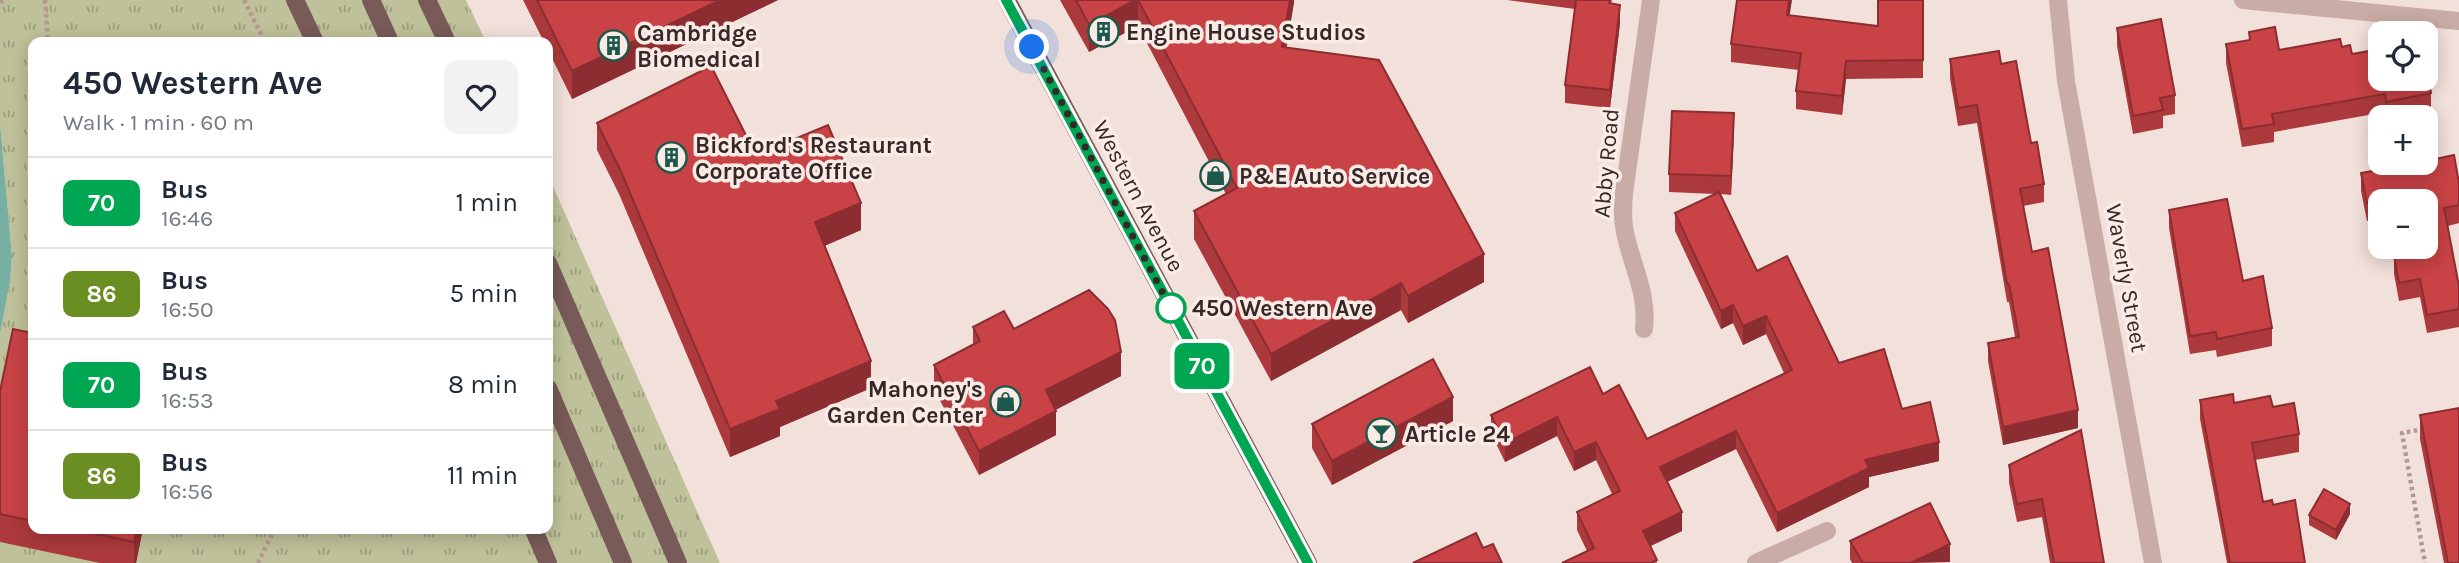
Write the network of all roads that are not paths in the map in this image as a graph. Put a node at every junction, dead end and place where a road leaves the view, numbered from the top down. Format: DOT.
graph roads {
  1 [pos="295,0"];
  2 [pos="371,0"];
  3 [pos="427,0"];
  4 [pos="1006,0"];
  5 [pos="1651,0"];
  6 [pos="2058,0"];
  7 [pos="2243,0"];
  8 [pos="2459,21"];
  9 [pos="313,37"];
  10 [pos="388,37"];
  11 [pos="445,37"];
  12 [pos="553,274"];
  13 [pos="1644,330"];
  14 [pos="553,400"];
  15 [pos="1827,531"];
  16 [pos="536,534"];
  17 [pos="548,563"];
  18 [pos="622,563"];
  19 [pos="678,563"];
  20 [pos="1308,563"];
  21 [pos="1756,563"];
  22 [pos="2153,563"];
  1 -- 9 [label="main road"];
  2 -- 10 [label="main road"];
  3 -- 11 [label="main road"];
  4 -- 20 [label="main road, Western Avenue"];
  5 -- 13 [label="street, Abby Road"];
  6 -- 22 [label="street, Waverly Street"];
  7 -- 8 [label="street"];
  12 -- 19 [label="main road"];
  14 -- 18 [label="main road"];
  15 -- 21 [label="street"];
  16 -- 17 [label="main road"];
}
